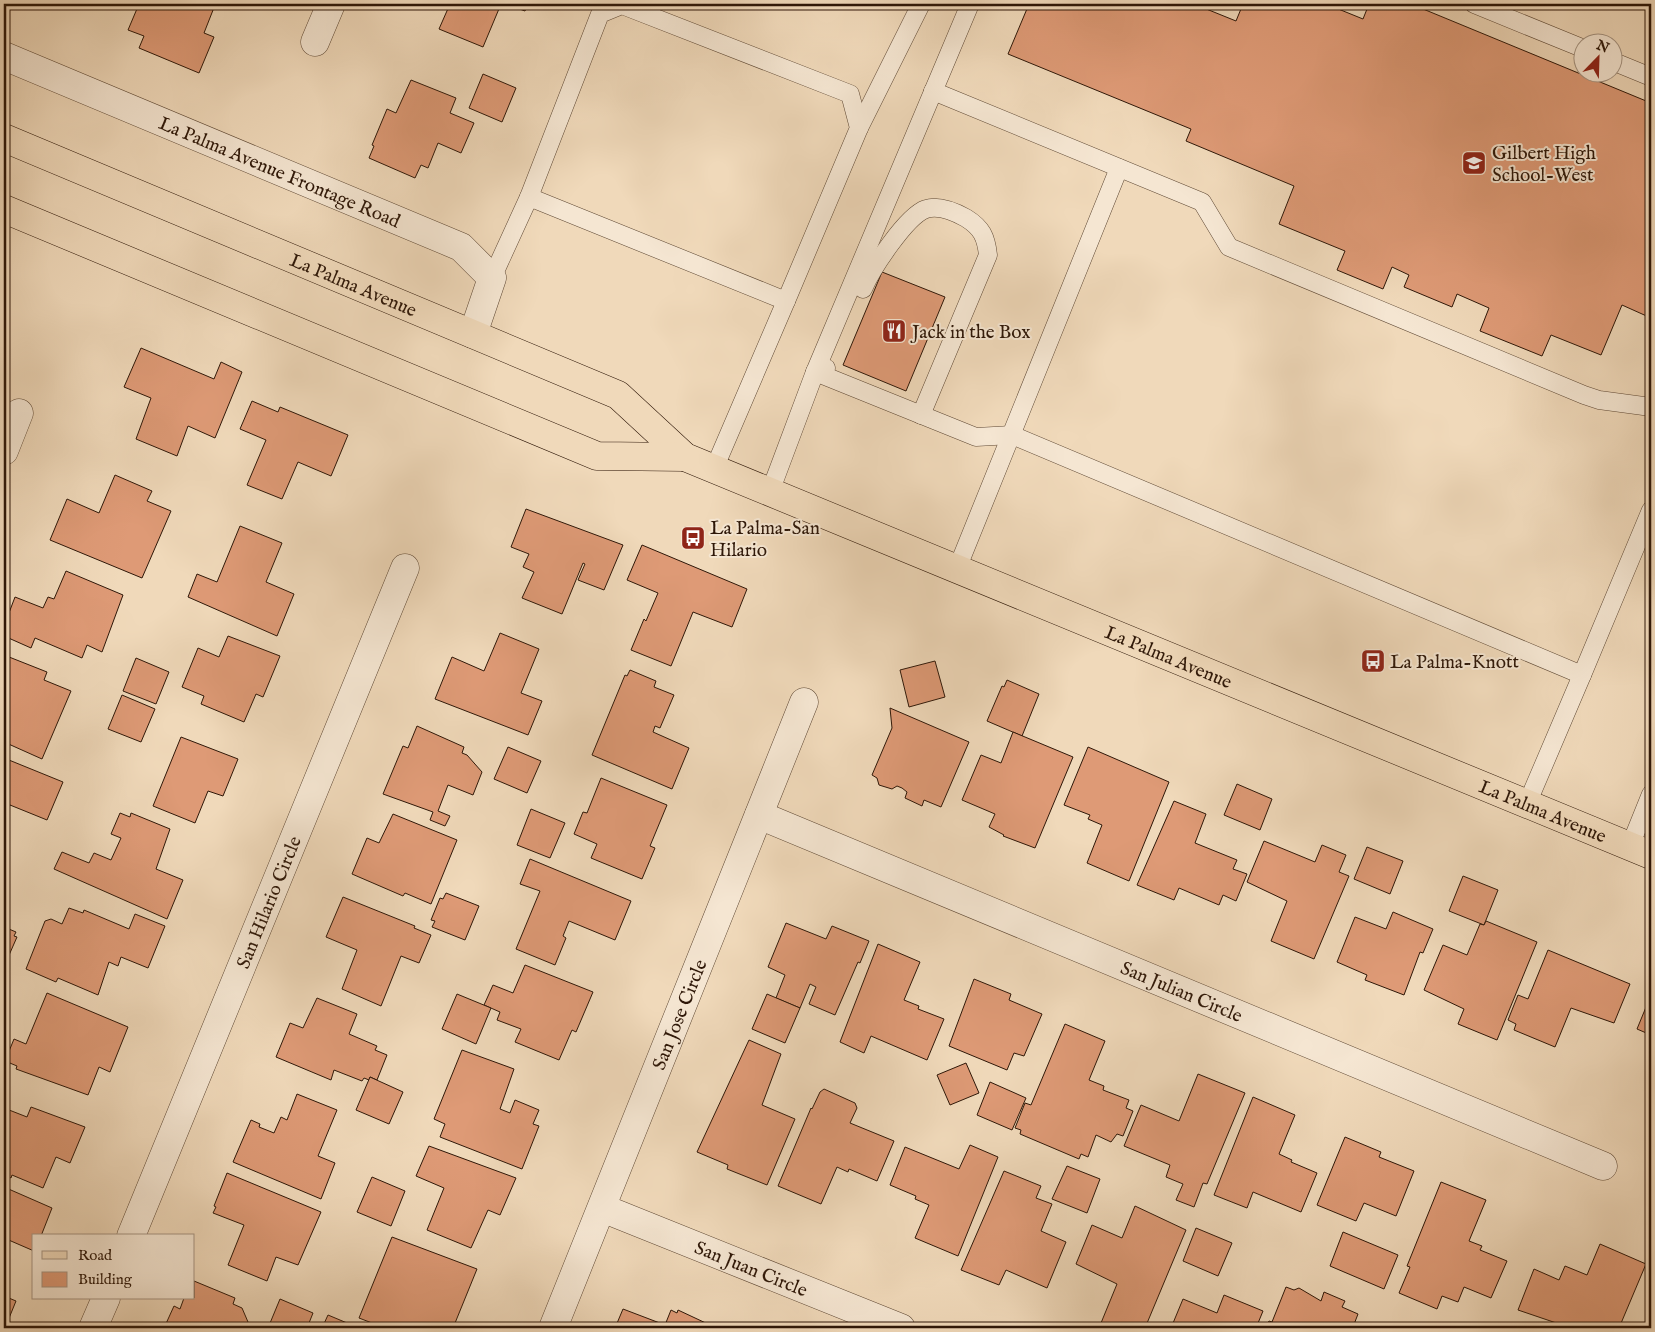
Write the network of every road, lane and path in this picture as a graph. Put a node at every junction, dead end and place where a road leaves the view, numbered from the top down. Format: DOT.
graph roads {
  1 [pos="331,4"];
  2 [pos="921,4"];
  3 [pos="970,4"];
  4 [pos="1474,4"];
  5 [pos="316,42"];
  6 [pos="1572,44"];
  7 [pos="4,56"];
  8 [pos="1622,65"];
  9 [pos="1651,76"];
  10 [pos="933,92"];
  11 [pos="860,128"];
  12 [pos="4,138"];
  13 [pos="1119,168"];
  14 [pos="529,197"];
  15 [pos="4,209"];
  16 [pos="492,278"];
  17 [pos="786,301"];
  18 [pos="473,334"];
  19 [pos="815,372"];
  20 [pos="1651,407"];
  21 [pos="19,413"];
  22 [pos="921,415"];
  23 [pos="1012,435"];
  24 [pos="4,451"];
  25 [pos="685,457"];
  26 [pos="714,469"];
  27 [pos="770,492"];
  28 [pos="1651,510"];
  29 [pos="405,568"];
  30 [pos="957,569"];
  31 [pos="1582,675"];
  32 [pos="804,702"];
  33 [pos="1651,794"];
  34 [pos="1527,804"];
  35 [pos="759,815"];
  36 [pos="1641,851"];
  37 [pos="1603,1166"];
  38 [pos="602,1208"];
  39 [pos="132,1234"];
  40 [pos="105,1300"];
  41 [pos="93,1328"];
  42 [pos="553,1328"];
  43 [pos="901,1328"];
  1 -- 5 [label="street"];
  2 -- 11 [label="lane"];
  3 -- 10 [label="lane"];
  4 -- 6 [label="lane"];
  7 -- 16 [label="street, La Palma Avenue Frontage Road"];
  8 -- 9 [label="lane"];
  10 -- 13 [label="lane"];
  10 -- 19 [label="lane"];
  11 -- 14 [label="lane"];
  11 -- 17 [label="lane"];
  12 -- 18 [label="main road, La Palma Avenue"];
  13 -- 20 [label="lane"];
  13 -- 23 [label="lane"];
  14 -- 16 [label="lane"];
  14 -- 17 [label="lane"];
  15 -- 25 [label="main road, La Palma Avenue"];
  16 -- 18 [label="street"];
  17 -- 26 [label="lane"];
  18 -- 25 [label="main road, La Palma Avenue"];
  19 -- 22 [label="lane"];
  19 -- 22 [label="lane"];
  19 -- 27 [label="lane"];
  21 -- 24 [label="street"];
  22 -- 23 [label="lane"];
  23 -- 30 [label="lane"];
  23 -- 31 [label="lane"];
  25 -- 26 [label="main road, La Palma Avenue"];
  26 -- 27 [label="main road, La Palma Avenue"];
  27 -- 30 [label="main road, La Palma Avenue"];
  28 -- 31 [label="lane"];
  29 -- 39 [label="street, San Hilario Circle"];
  30 -- 34 [label="main road, La Palma Avenue"];
  31 -- 34 [label="lane"];
  32 -- 35 [label="street, San Jose Circle"];
  33 -- 36 [label="lane"];
  34 -- 36 [label="main road, La Palma Avenue"];
  35 -- 37 [label="street, San Julian Circle"];
  35 -- 38 [label="street, San Jose Circle"];
  38 -- 42 [label="street, San Jose Circle"];
  38 -- 43 [label="street, San Juan Circle"];
  40 -- 41 [label="street"];
}
